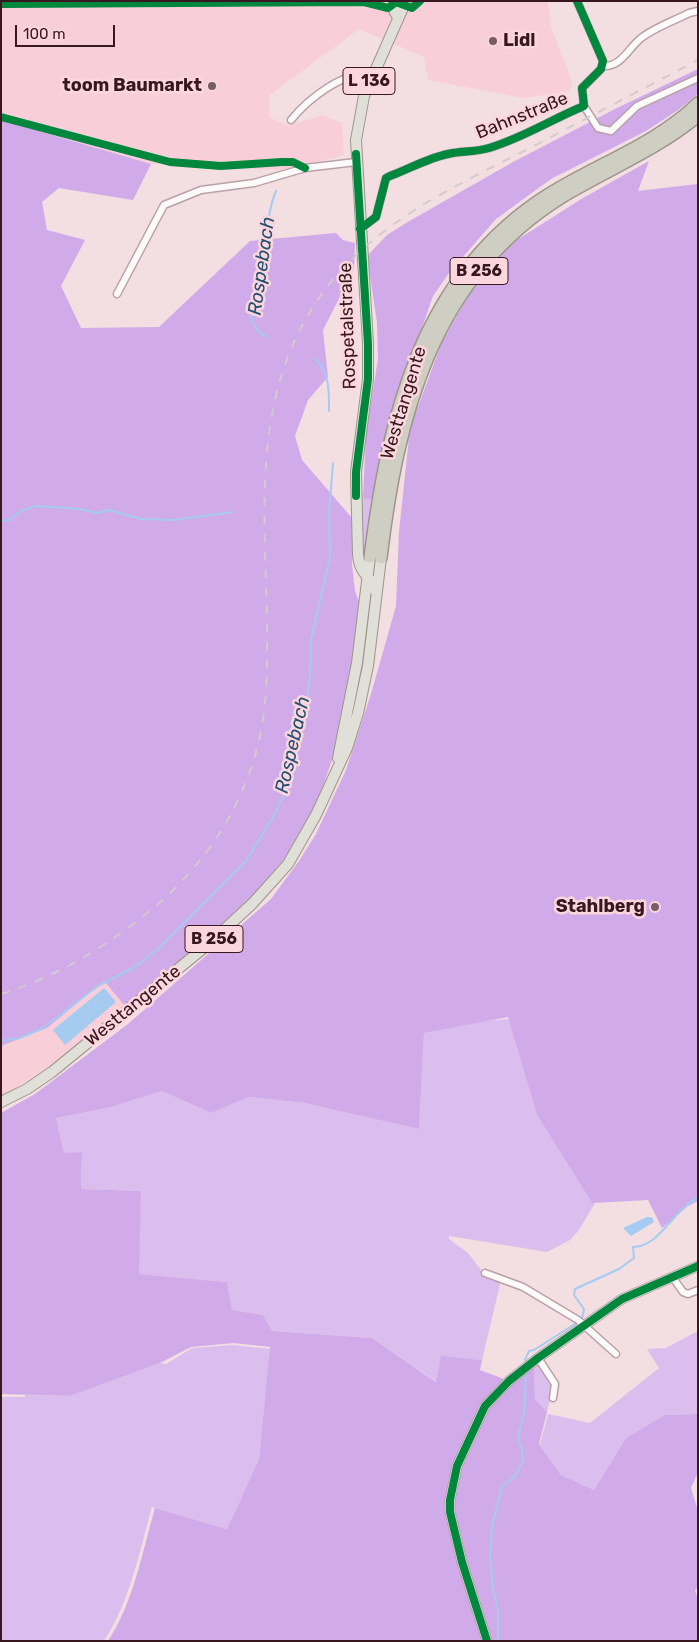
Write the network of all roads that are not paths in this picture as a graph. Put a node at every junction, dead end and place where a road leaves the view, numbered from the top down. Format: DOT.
graph roads {
  1 [pos="389,1"];
  2 [pos="406,1"];
  3 [pos="577,1"];
  4 [pos="698,11"];
  5 [pos="398,18"];
  6 [pos="603,66"];
  7 [pos="372,75"];
  8 [pos="698,78"];
  9 [pos="698,103"];
  10 [pos="584,106"];
  11 [pos="698,116"];
  12 [pos="291,120"];
  13 [pos="356,162"];
  14 [pos="360,229"];
  15 [pos="117,294"];
  16 [pos="376,558"];
  17 [pos="368,578"];
  18 [pos="377,596"];
  19 [pos="335,772"];
  20 [pos="1,1102"];
  21 [pos="698,1266"];
  22 [pos="485,1273"];
  23 [pos="672,1278"];
  24 [pos="698,1290"];
  25 [pos="583,1326"];
  26 [pos="616,1354"];
  27 [pos="538,1358"];
  28 [pos="553,1398"];
  29 [pos="487,1641"];
  1 -- 5 [label="main road"];
  2 -- 5 [label="main road, Rospetalstraße / L 136"];
  3 -- 6 [label="street"];
  4 -- 6 [label="street"];
  5 -- 7 [label="main road, Rospetalstraße / L 136"];
  6 -- 10 [label="street, Bahnstraße"];
  7 -- 12 [label="street"];
  7 -- 13 [label="main road, Rospetalstraße / L 136"];
  8 -- 10 [label="street"];
  9 -- 16 [label="highway, Westtangente / B 256"];
  10 -- 14 [label="street, Bahnstraße"];
  11 -- 16 [label="highway, Westtangente / B 256"];
  13 -- 14 [label="main road, Rospetalstraße / L 136"];
  13 -- 15 [label="street"];
  14 -- 17 [label="main road, Rospetalstraße / L 136"];
  16 -- 17 [label="main road, Westtangente / B 256"];
  16 -- 18 [label="main road, Westtangente / B 256"];
  17 -- 18 [label="main road, Rospetalstraße"];
  17 -- 19 [label="main road, Westtangente / B 256"];
  18 -- 19 [label="main road, Westtangente / B 256"];
  19 -- 20 [label="main road, Westtangente / B 256"];
  21 -- 23 [label="main road"];
  22 -- 25 [label="street"];
  23 -- 24 [label="street"];
  23 -- 25 [label="main road"];
  25 -- 26 [label="street"];
  25 -- 27 [label="main road"];
  27 -- 28 [label="street"];
  27 -- 29 [label="main road"];
}
